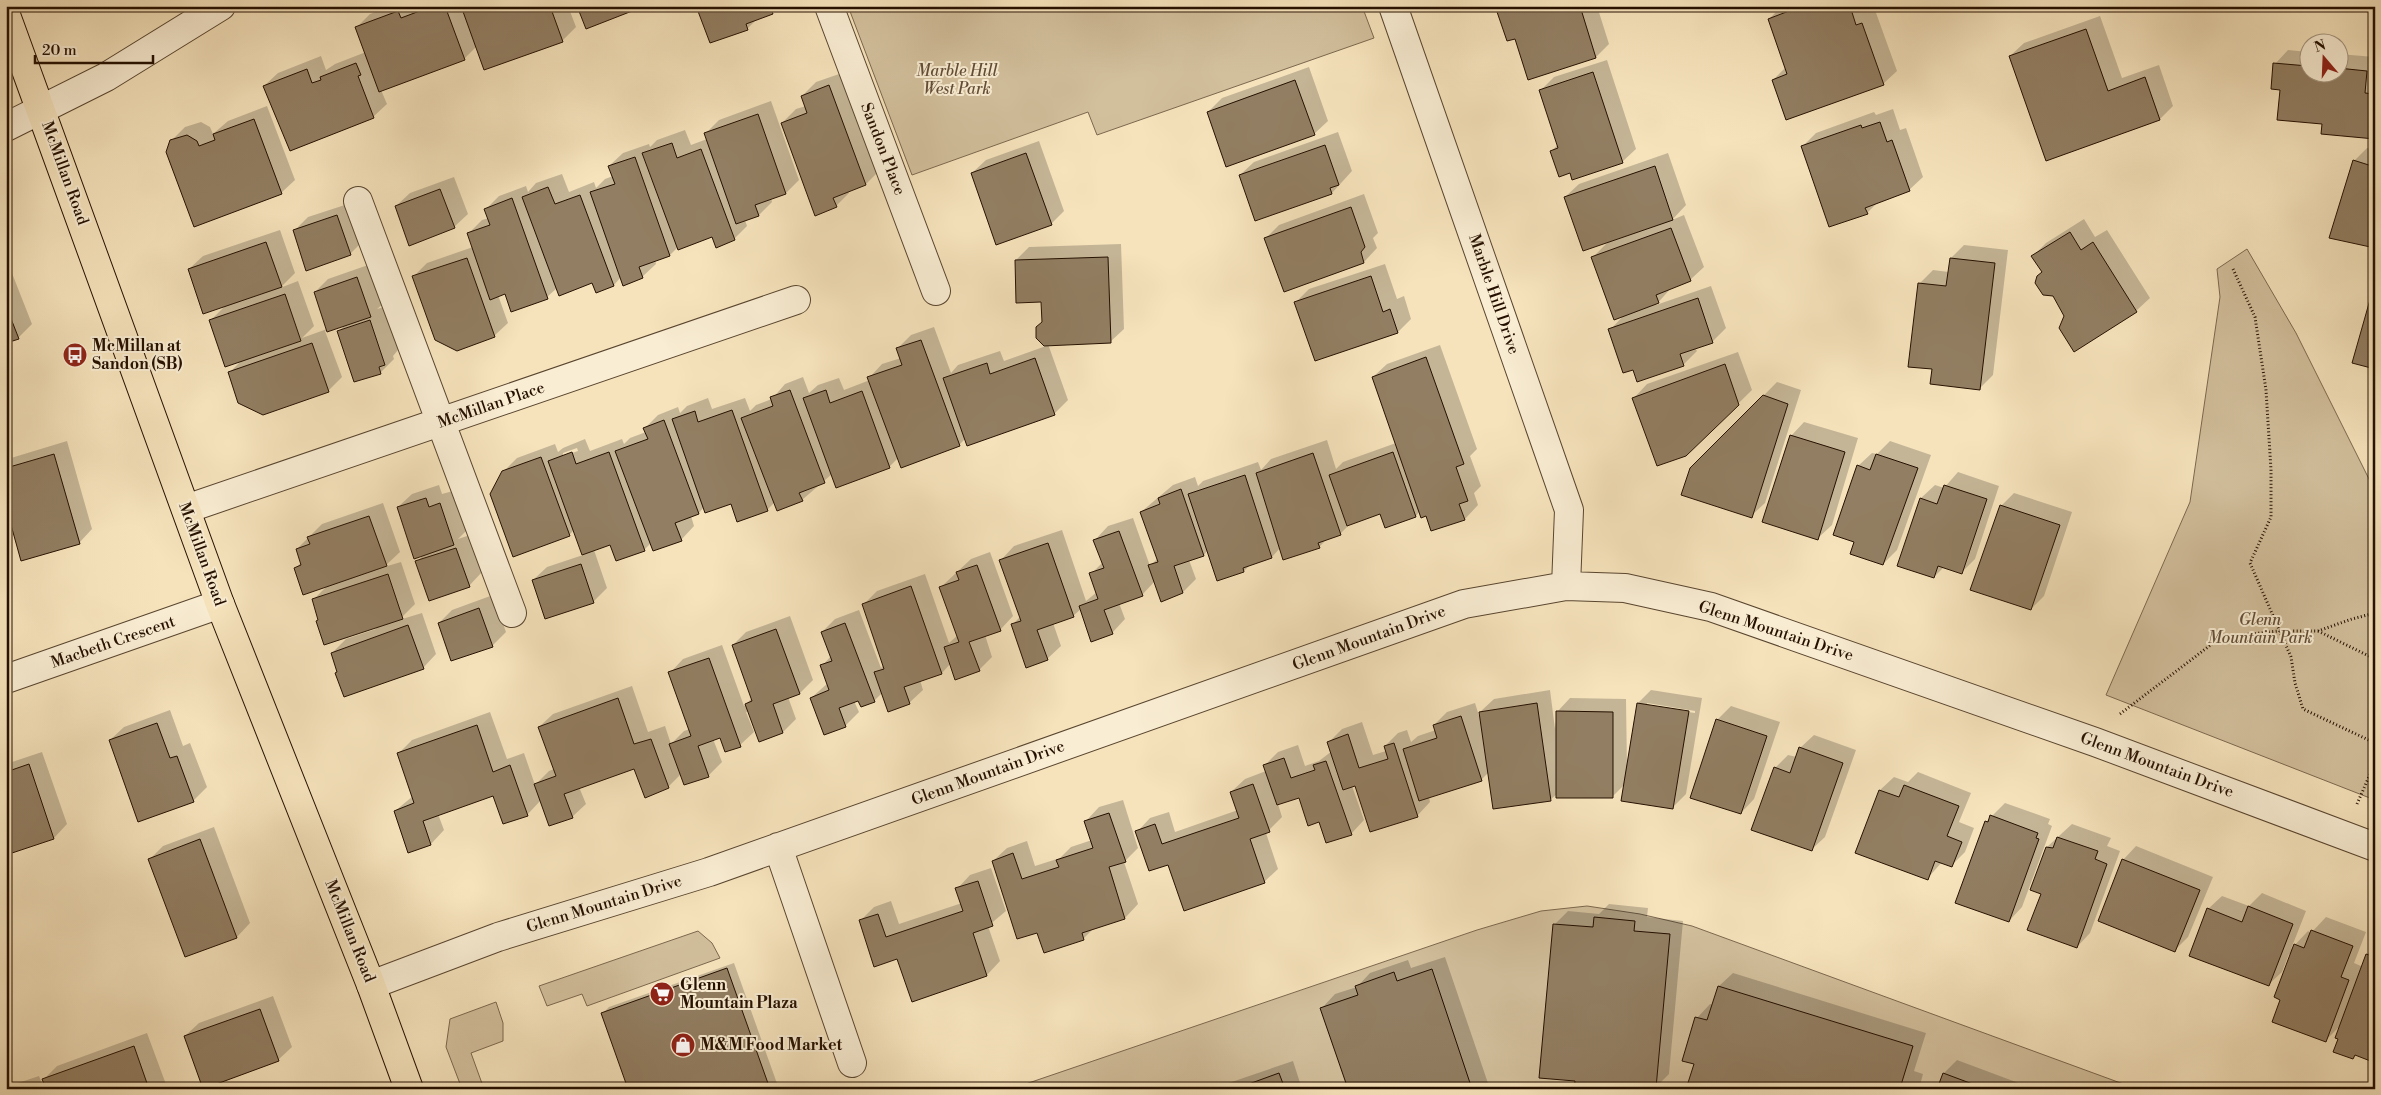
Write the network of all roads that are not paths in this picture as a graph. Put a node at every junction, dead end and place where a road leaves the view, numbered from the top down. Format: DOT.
graph roads {
  1 [pos="221,6"];
  2 [pos="829,6"];
  3 [pos="1393,6"];
  4 [pos="6,15"];
  5 [pos="42,110"];
  6 [pos="6,127"];
  7 [pos="358,201"];
  8 [pos="936,291"];
  9 [pos="796,300"];
  10 [pos="442,422"];
  11 [pos="186,509"];
  12 [pos="1566,586"];
  13 [pos="220,604"];
  14 [pos="512,614"];
  15 [pos="6,679"];
  16 [pos="778,847"];
  17 [pos="2375,847"];
  18 [pos="371,986"];
  19 [pos="852,1063"];
  20 [pos="409,1089"];
  1 -- 5 [label="street"];
  2 -- 8 [label="street, Sandon Place"];
  3 -- 12 [label="street, Marble Hill Drive"];
  4 -- 5 [label="main road, McMillan Road"];
  5 -- 6 [label="street"];
  5 -- 11 [label="main road, McMillan Road"];
  7 -- 10 [label="street"];
  9 -- 10 [label="street, McMillan Place"];
  10 -- 11 [label="street, McMillan Place"];
  10 -- 14 [label="street"];
  11 -- 13 [label="main road, McMillan Road"];
  12 -- 16 [label="street, Glenn Mountain Drive"];
  12 -- 17 [label="street, Glenn Mountain Drive"];
  13 -- 15 [label="street, Macbeth Crescent"];
  13 -- 18 [label="main road, McMillan Road"];
  16 -- 18 [label="street, Glenn Mountain Drive"];
  16 -- 19 [label="street"];
  18 -- 20 [label="main road, McMillan Road"];
}
